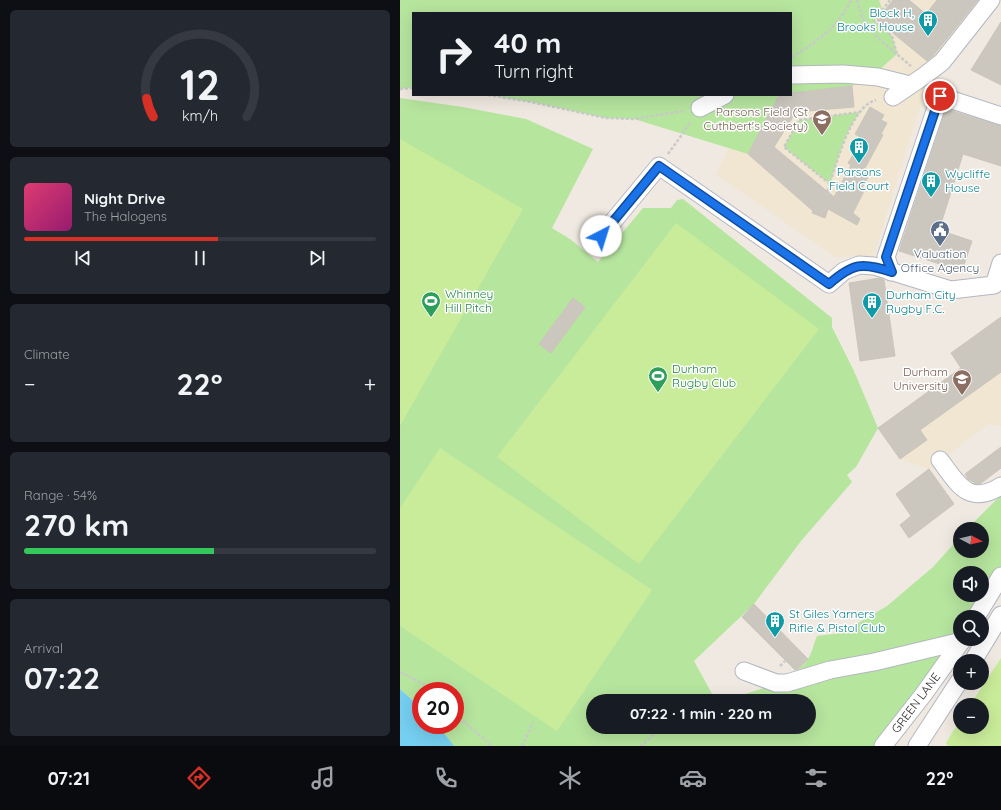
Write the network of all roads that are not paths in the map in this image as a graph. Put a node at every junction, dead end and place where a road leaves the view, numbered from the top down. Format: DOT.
graph roads {
  1 [pos="991,0"];
  2 [pos="792,75"];
  3 [pos="910,85"];
  4 [pos="723,96"];
  5 [pos="893,97"];
  6 [pos="700,108"];
  7 [pos="1001,116"];
  8 [pos="601,236"];
  9 [pos="1001,263"];
  10 [pos="892,272"];
  11 [pos="940,460"];
  12 [pos="1001,486"];
  13 [pos="1001,576"];
  14 [pos="980,610"];
  15 [pos="1001,615"];
  16 [pos="953,642"];
  17 [pos="958,646"];
  18 [pos="977,654"];
  19 [pos="744,671"];
  20 [pos="953,690"];
  21 [pos="883,746"];
  22 [pos="917,746"];
  1 -- 3 [label="street"];
  2 -- 3 [label="street"];
  3 -- 5 [label="street"];
  4 -- 6 [label="street"];
  7 -- 10 [label="street"];
  8 -- 10 [label="street"];
  9 -- 10 [label="street"];
  11 -- 12 [label="street"];
  13 -- 14 [label="street"];
  15 -- 18 [label="street"];
  16 -- 19 [label="street"];
  17 -- 21 [label="street, GREEN LANE"];
  20 -- 22 [label="street"];
}
